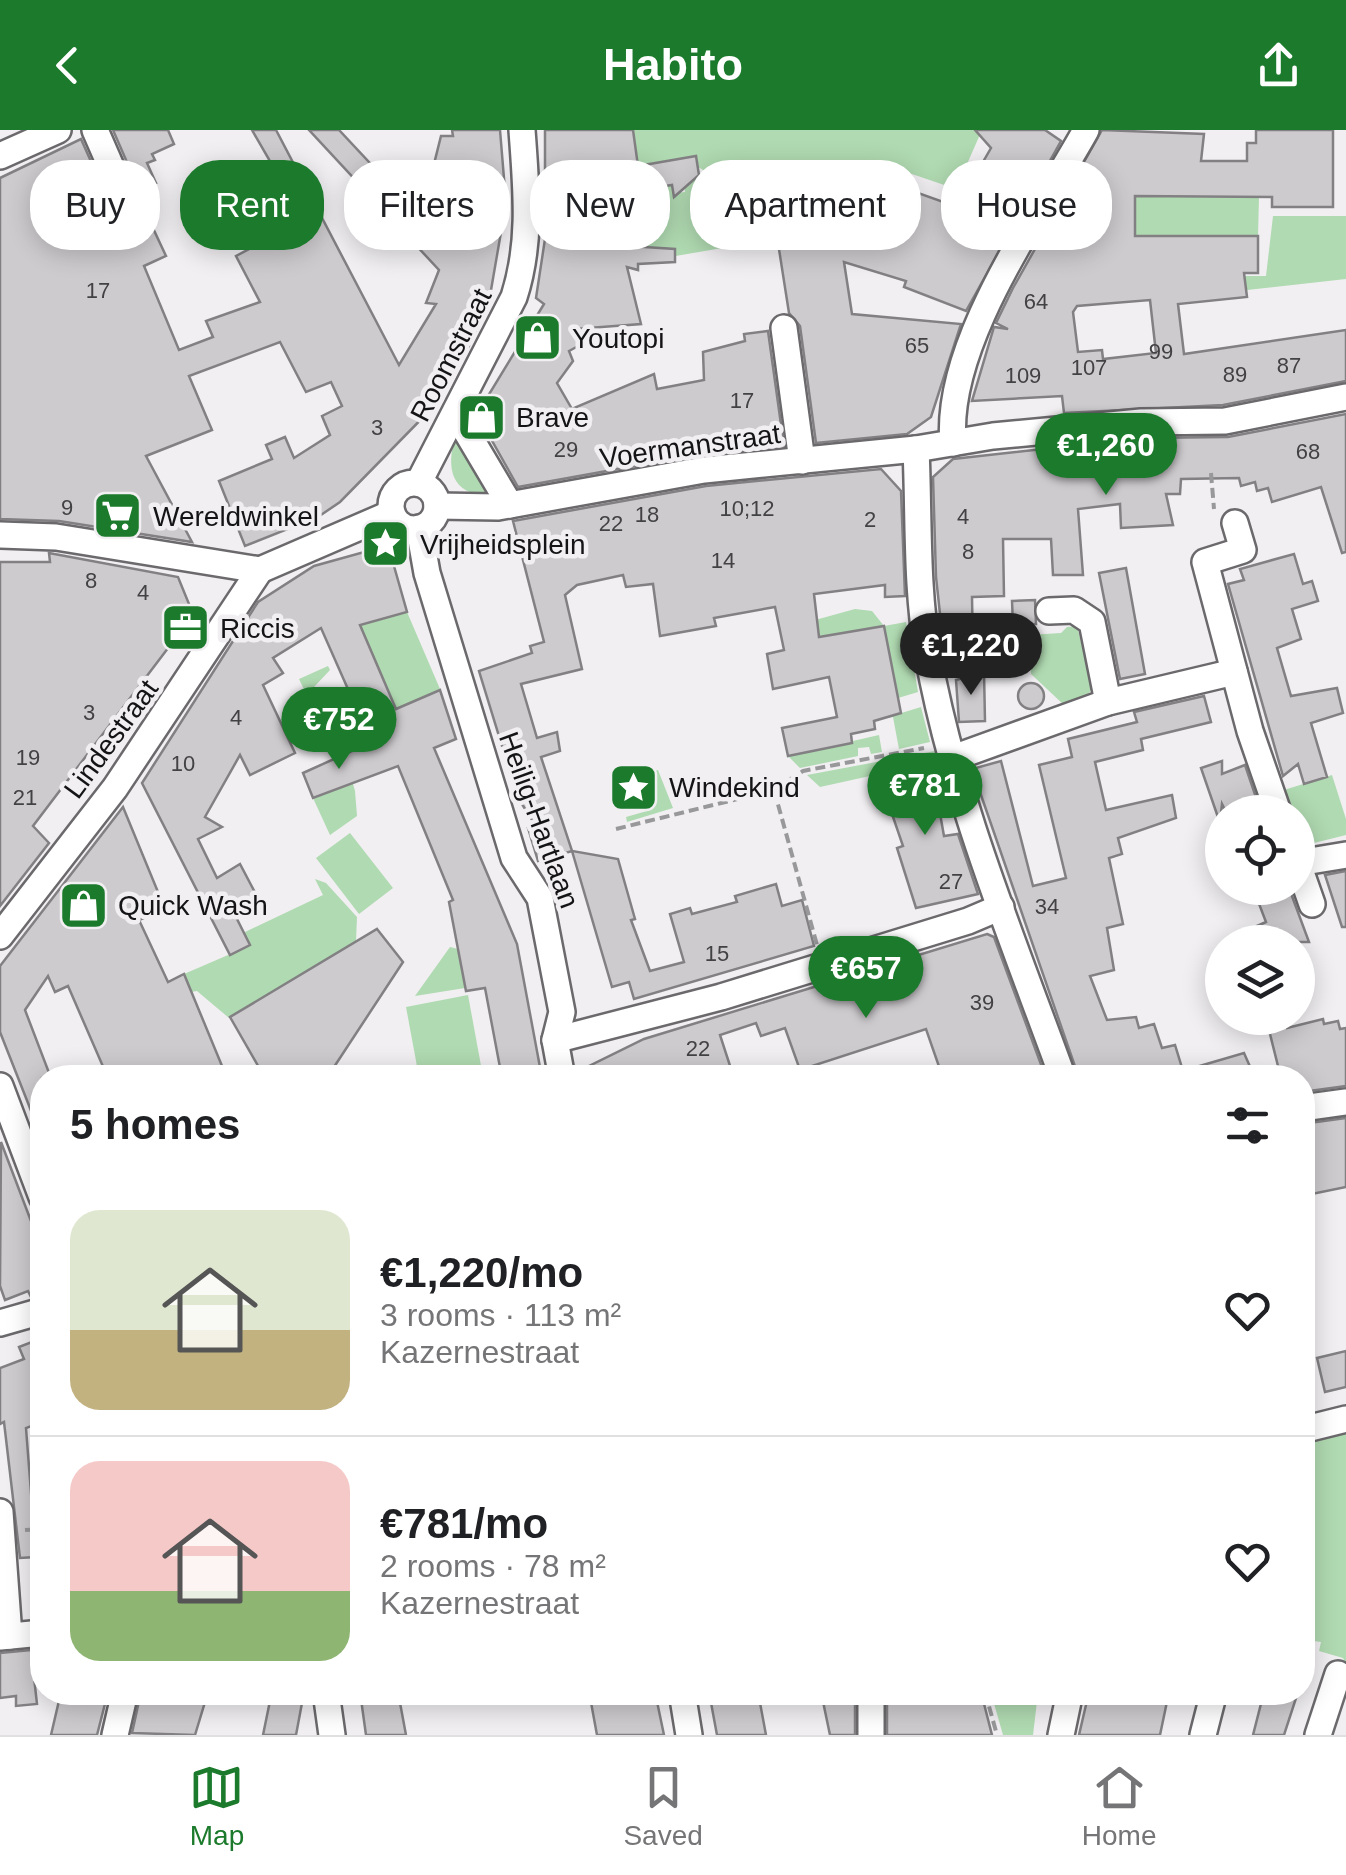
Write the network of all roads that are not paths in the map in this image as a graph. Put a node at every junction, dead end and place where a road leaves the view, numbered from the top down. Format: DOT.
graph roads {
  1 [pos="58,130"];
  2 [pos="96,130"];
  3 [pos="522,130"];
  4 [pos="1083,131"];
  5 [pos="0,156"];
  6 [pos="109,160"];
  7 [pos="784,328"];
  8 [pos="1346,397"];
  9 [pos="456,414"];
  10 [pos="952,442"];
  11 [pos="916,449"];
  12 [pos="802,461"];
  13 [pos="419,482"];
  14 [pos="437,506"];
  15 [pos="510,506"];
  16 [pos="392,513"];
  17 [pos="1235,523"];
  18 [pos="419,528"];
  19 [pos="0,535"];
  20 [pos="260,570"];
  21 [pos="1048,611"];
  22 [pos="1234,672"];
  23 [pos="1108,702"];
  24 [pos="950,750"];
  25 [pos="1273,795"];
  26 [pos="1346,856"];
  27 [pos="1315,861"];
  28 [pos="1001,907"];
  29 [pos="0,936"];
  30 [pos="554,1040"];
  31 [pos="559,1065"];
  32 [pos="1057,1065"];
  33 [pos="0,1086"];
  34 [pos="1346,1102"];
  35 [pos="1315,1106"];
  36 [pos="30,1165"];
  37 [pos="30,1315"];
  38 [pos="0,1323"];
  39 [pos="1346,1419"];
  40 [pos="1315,1427"];
  41 [pos="0,1512"];
  42 [pos="30,1635"];
  43 [pos="5,1637"];
  44 [pos="1338,1674"];
  45 [pos="122,1705"];
  46 [pos="328,1705"];
  47 [pos="684,1705"];
  48 [pos="871,1705"];
  49 [pos="1068,1705"];
  50 [pos="1211,1705"];
  51 [pos="115,1735"];
  52 [pos="332,1735"];
  53 [pos="690,1735"];
  54 [pos="871,1735"];
  55 [pos="1062,1735"];
  56 [pos="1203,1735"];
  57 [pos="1318,1735"];
  1 -- 5 [label="street"];
  2 -- 6 [label="street"];
  3 -- 9 [label="street, Roomstraat"];
  4 -- 10 [label="street"];
  7 -- 12 [label="street"];
  8 -- 10 [label="street, Voermanstraat"];
  9 -- 13 [label="street, Roomstraat"];
  9 -- 15 [label="street"];
  10 -- 11 [label="street, Voermanstraat"];
  11 -- 12 [label="street, Voermanstraat"];
  11 -- 24 [label="street"];
  12 -- 15 [label="street, Voermanstraat"];
  13 -- 14 [label="street"];
  13 -- 16 [label="street"];
  14 -- 15 [label="street, Voermanstraat"];
  14 -- 18 [label="street"];
  16 -- 18 [label="street"];
  16 -- 20 [label="street"];
  17 -- 22 [label="street"];
  18 -- 30 [label="street, Heilig-Hartlaan"];
  19 -- 20 [label="street"];
  20 -- 29 [label="street, Lindestraat"];
  21 -- 23 [label="street"];
  22 -- 23 [label="street"];
  22 -- 25 [label="street"];
  23 -- 24 [label="street"];
  24 -- 28 [label="street"];
  26 -- 27 [label="street"];
  28 -- 30 [label="street"];
  28 -- 32 [label="street"];
  30 -- 31 [label="street, Heilig-Hartlaan"];
  33 -- 36 [label="street"];
  34 -- 35 [label="street"];
  37 -- 38 [label="street"];
  39 -- 40 [label="street"];
  41 -- 43 [label="street"];
  42 -- 43 [label="street"];
  44 -- 57 [label="street"];
  45 -- 51 [label="street"];
  46 -- 52 [label="street"];
  47 -- 53 [label="street"];
  48 -- 54 [label="street"];
  49 -- 55 [label="street"];
  50 -- 56 [label="street"];
}
